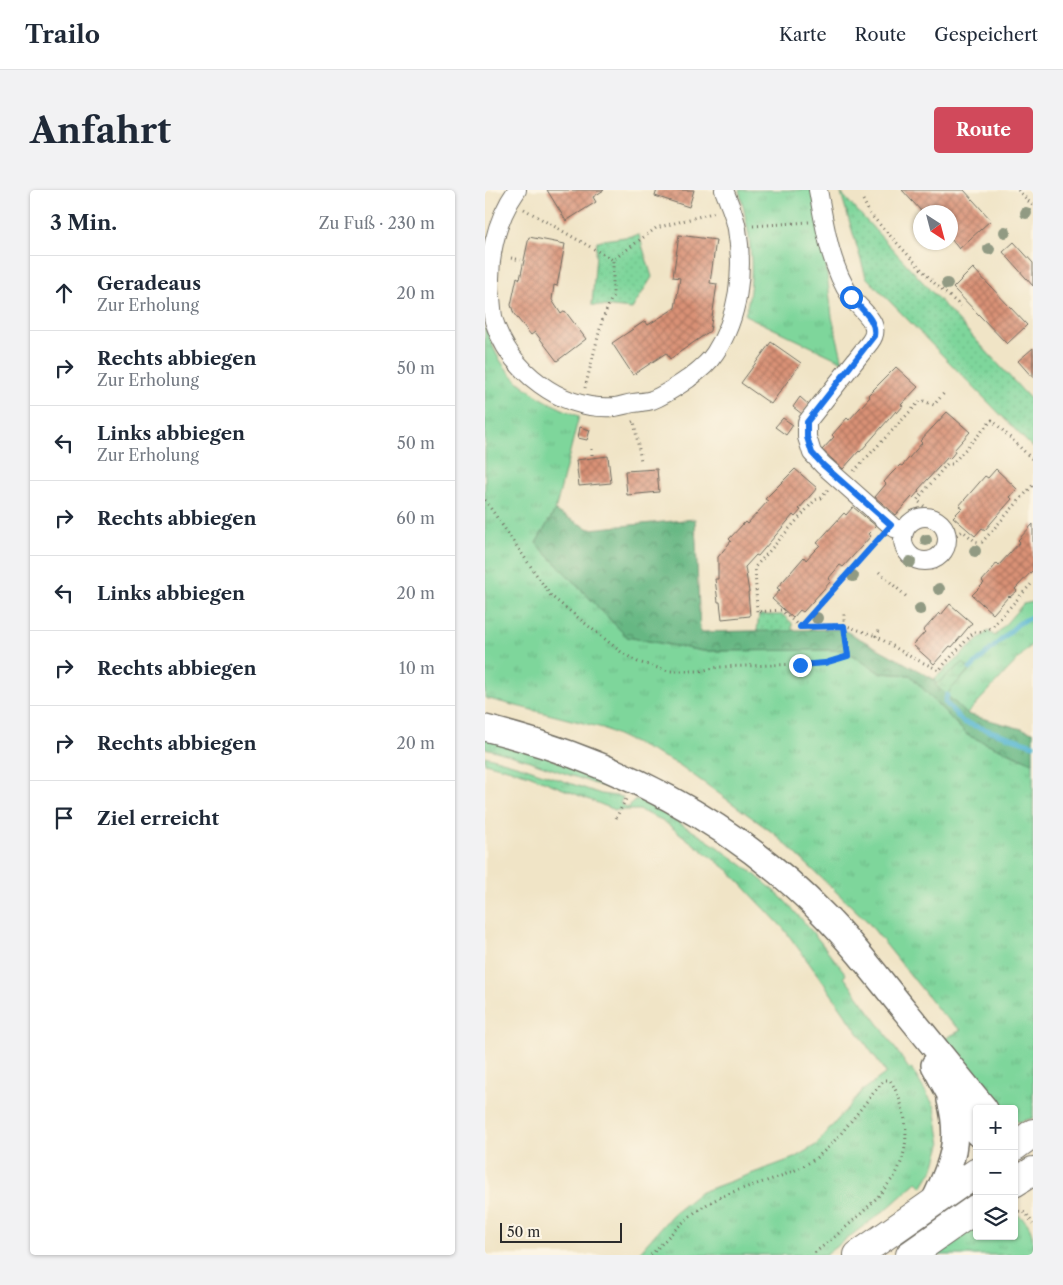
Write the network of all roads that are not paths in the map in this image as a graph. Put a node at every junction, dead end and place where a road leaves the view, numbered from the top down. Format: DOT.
graph roads {
  1 [pos="724,190"];
  2 [pos="818,190"];
  3 [pos="513,195"];
  4 [pos="897,528"];
  5 [pos="485,728"];
  6 [pos="905,1012"];
  7 [pos="948,1091"];
  8 [pos="982,1105"];
  9 [pos="973,1127"];
  10 [pos="1033,1133"];
  11 [pos="1018,1143"];
  12 [pos="1015,1150"];
  13 [pos="973,1175"];
  14 [pos="1020,1178"];
  15 [pos="934,1201"];
  16 [pos="973,1211"];
  17 [pos="858,1255"];
  18 [pos="911,1255"];
  1 -- 3 [label="street"];
  2 -- 4 [label="street"];
  4 -- 4 [label="street"];
  5 -- 6 [label="main road"];
  6 -- 7 [label="main road"];
  6 -- 8 [label="main road"];
  7 -- 9 [label="main road"];
  7 -- 15 [label="main road"];
  10 -- 11 [label="main road"];
  12 -- 14 [label="main road"];
  13 -- 15 [label="main road"];
  15 -- 17 [label="main road"];
  16 -- 18 [label="main road"];
}
